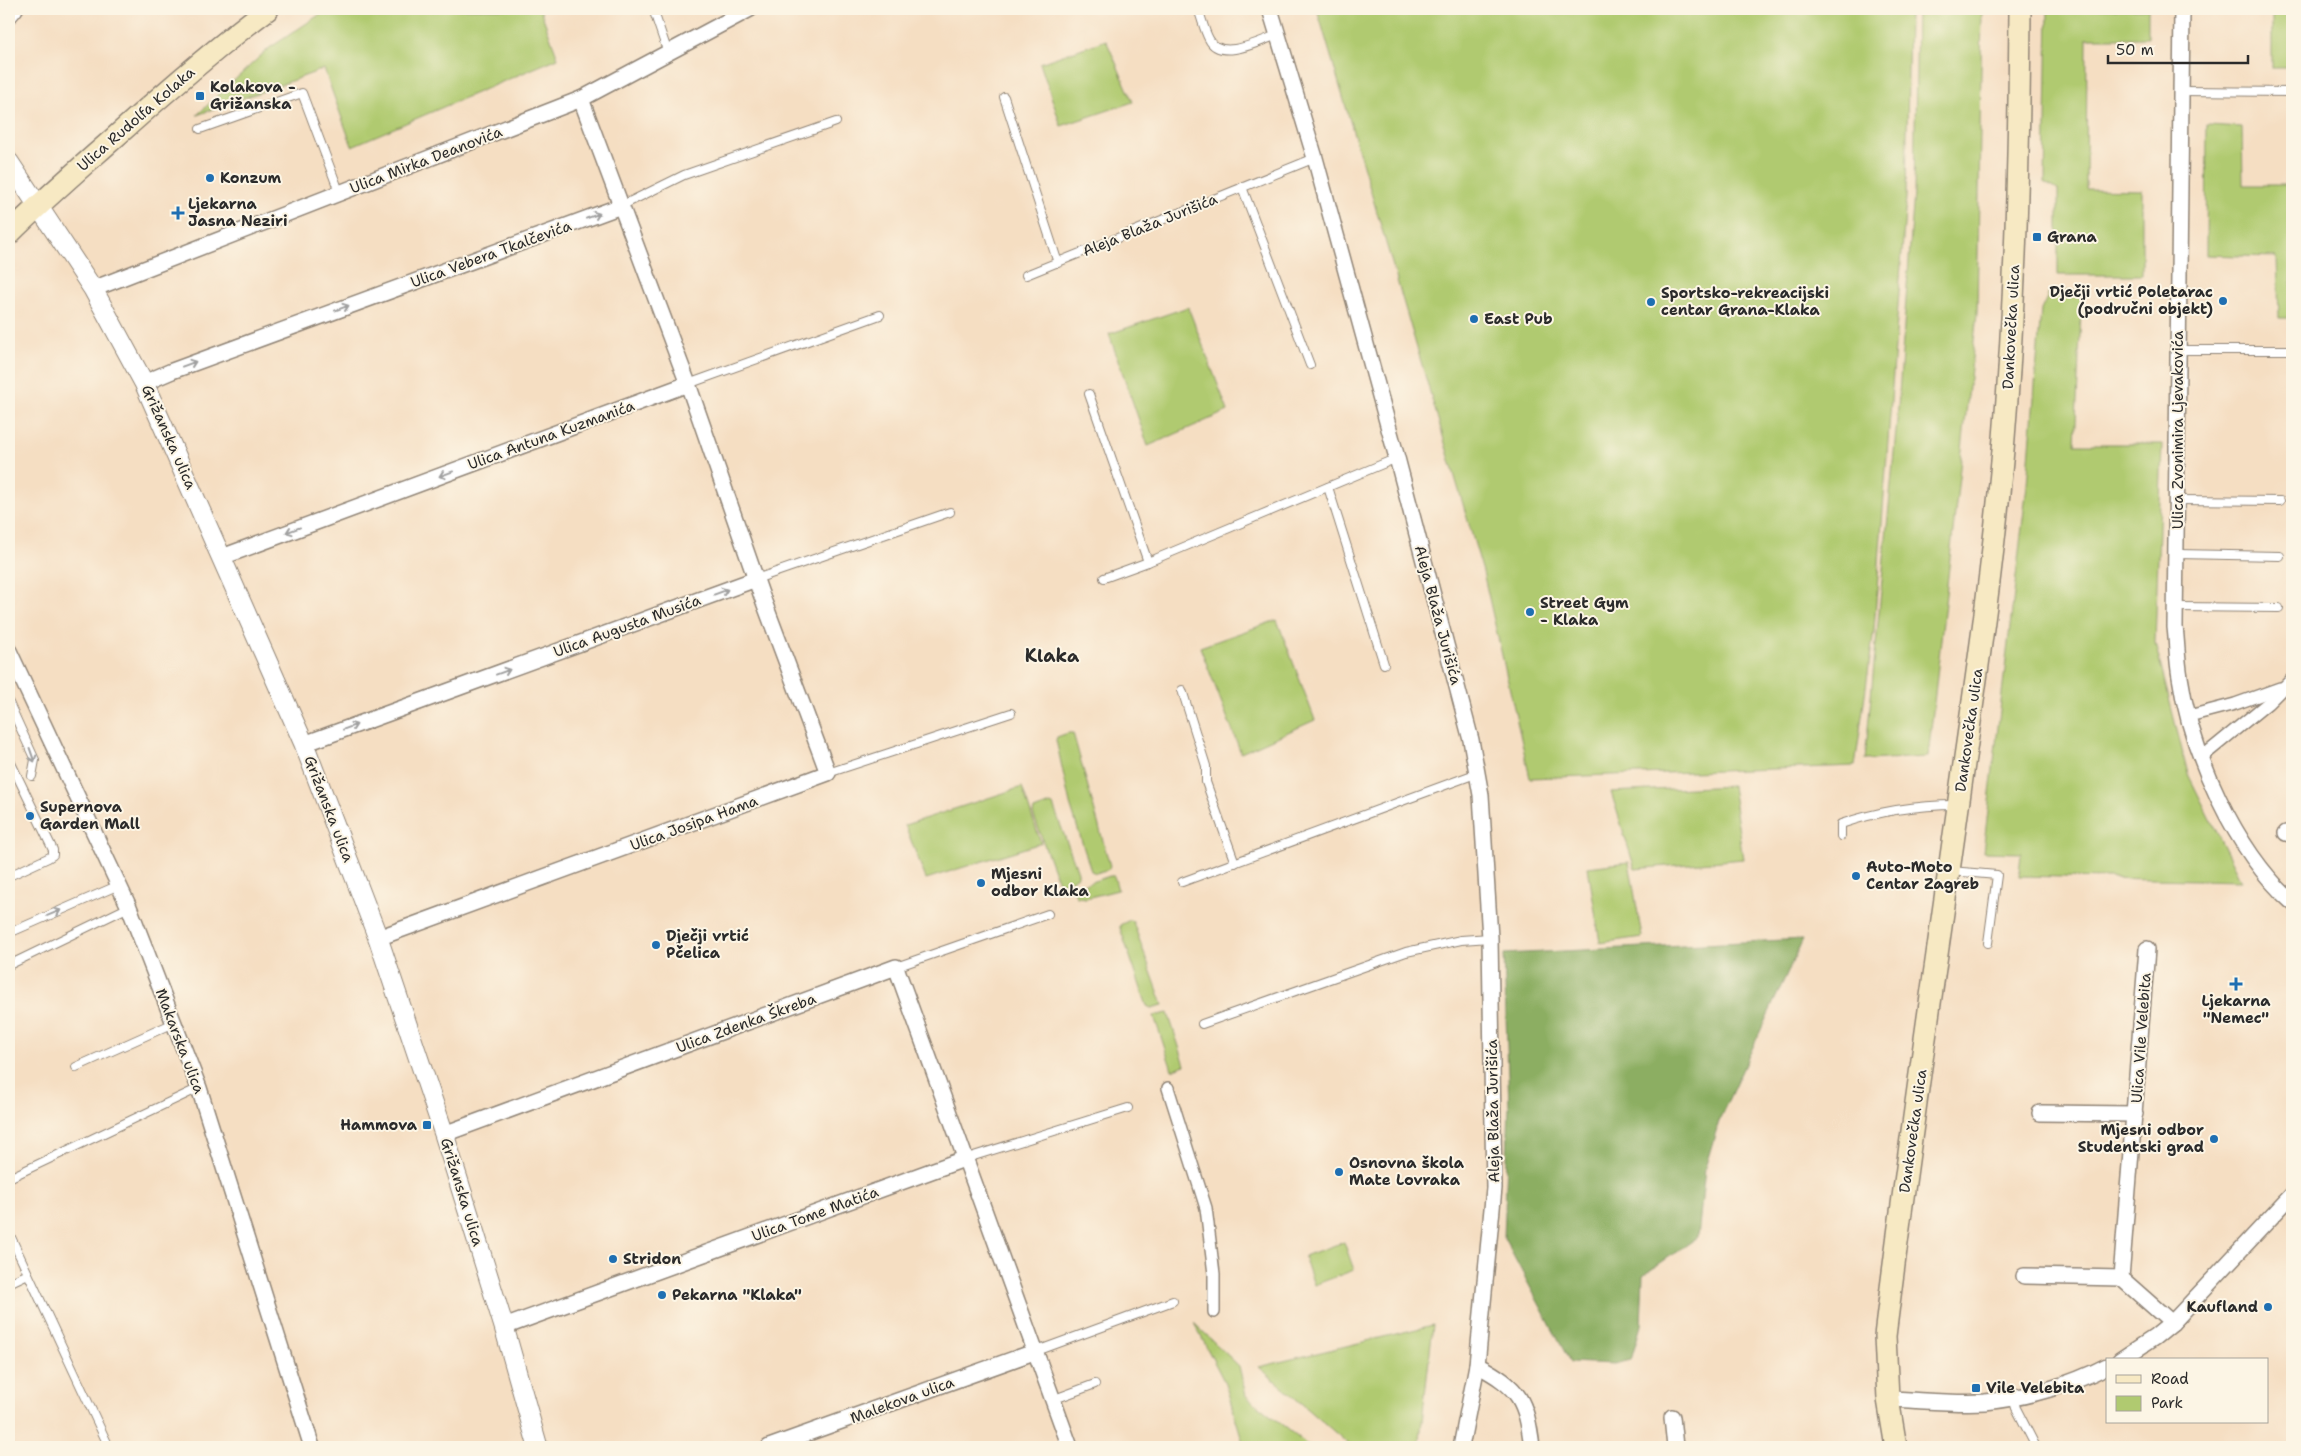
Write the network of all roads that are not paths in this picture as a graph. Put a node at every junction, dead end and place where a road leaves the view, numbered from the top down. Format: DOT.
graph roads {
  1 [pos="15,9"];
  2 [pos="268,9"];
  3 [pos="652,9"];
  4 [pos="750,9"];
  5 [pos="1198,9"];
  6 [pos="1270,9"];
  7 [pos="2020,9"];
  8 [pos="2182,9"];
  9 [pos="9,16"];
  10 [pos="1277,35"];
  11 [pos="668,53"];
  12 [pos="2180,91"];
  13 [pos="2292,92"];
  14 [pos="1004,97"];
  15 [pos="581,99"];
  16 [pos="836,122"];
  17 [pos="200,129"];
  18 [pos="1314,158"];
  19 [pos="9,162"];
  20 [pos="1242,188"];
  21 [pos="340,194"];
  22 [pos="37,206"];
  23 [pos="621,206"];
  24 [pos="9,234"];
  25 [pos="1058,263"];
  26 [pos="1026,275"];
  27 [pos="93,289"];
  28 [pos="880,315"];
  29 [pos="2178,350"];
  30 [pos="2292,350"];
  31 [pos="1310,365"];
  32 [pos="144,383"];
  33 [pos="688,384"];
  34 [pos="1089,394"];
  35 [pos="1397,458"];
  36 [pos="1328,486"];
  37 [pos="2178,500"];
  38 [pos="2280,501"];
  39 [pos="950,512"];
  40 [pos="2177,554"];
  41 [pos="2280,556"];
  42 [pos="222,557"];
  43 [pos="1148,562"];
  44 [pos="1104,578"];
  45 [pos="756,579"];
  46 [pos="2176,607"];
  47 [pos="2280,608"];
  48 [pos="9,651"];
  49 [pos="1384,664"];
  50 [pos="2292,678"];
  51 [pos="2282,688"];
  52 [pos="1182,690"];
  53 [pos="9,703"];
  54 [pos="1011,713"];
  55 [pos="2189,716"];
  56 [pos="304,744"];
  57 [pos="2202,757"];
  58 [pos="9,758"];
  59 [pos="1478,773"];
  60 [pos="828,774"];
  61 [pos="32,776"];
  62 [pos="1959,804"];
  63 [pos="1841,836"];
  64 [pos="1235,863"];
  65 [pos="1949,871"];
  66 [pos="9,876"];
  67 [pos="1182,882"];
  68 [pos="119,885"];
  69 [pos="2292,902"];
  70 [pos="129,907"];
  71 [pos="1048,914"];
  72 [pos="9,933"];
  73 [pos="378,938"];
  74 [pos="1490,938"];
  75 [pos="1988,943"];
  76 [pos="2147,949"];
  77 [pos="9,965"];
  78 [pos="896,967"];
  79 [pos="174,1023"];
  80 [pos="1202,1024"];
  81 [pos="76,1067"];
  82 [pos="199,1088"];
  83 [pos="1168,1088"];
  84 [pos="1128,1108"];
  85 [pos="2040,1113"];
  86 [pos="2136,1114"];
  87 [pos="444,1134"];
  88 [pos="964,1159"];
  89 [pos="9,1178"];
  90 [pos="2292,1195"];
  91 [pos="9,1233"];
  92 [pos="28,1274"];
  93 [pos="2024,1276"];
  94 [pos="2121,1278"];
  95 [pos="9,1283"];
  96 [pos="1173,1301"];
  97 [pos="1214,1312"];
  98 [pos="2172,1323"];
  99 [pos="504,1327"];
  100 [pos="1034,1352"];
  101 [pos="2123,1358"];
  102 [pos="1477,1365"];
  103 [pos="2106,1366"];
  104 [pos="1095,1384"];
  105 [pos="2013,1398"];
  106 [pos="1888,1399"];
  107 [pos="1052,1400"];
  108 [pos="1672,1418"];
  109 [pos="109,1447"];
  110 [pos="312,1447"];
  111 [pos="538,1447"];
  112 [pos="769,1447"];
  113 [pos="1070,1447"];
  114 [pos="1462,1447"];
  115 [pos="1532,1447"];
  116 [pos="1675,1447"];
  117 [pos="1896,1447"];
  118 [pos="2036,1447"];
  1 -- 9 [label="street"];
  2 -- 22 [label="main road, Ulica Rudolfa Kolaka"];
  3 -- 11 [label="lane"];
  4 -- 11 [label="street, Ulica Mirka Deanovića"];
  5 -- 10 [label="lane"];
  6 -- 10 [label="street, Aleja Blaža Jurišića"];
  7 -- 62 [label="main road, Dankovečka ulica"];
  8 -- 12 [label="street, Ulica Zvonimira Ljevakovića"];
  10 -- 18 [label="street, Aleja Blaža Jurišića"];
  11 -- 15 [label="street, Ulica Mirka Deanovića"];
  12 -- 13 [label="lane"];
  12 -- 29 [label="street, Ulica Zvonimira Ljevakovića"];
  14 -- 25 [label="lane"];
  15 -- 21 [label="street, Ulica Mirka Deanovića"];
  15 -- 23 [label="street"];
  16 -- 23 [label="lane, Ulica Vebera Tkalčevića"];
  17 -- 21 [label="lane"];
  18 -- 20 [label="lane, Aleja Blaža Jurišića"];
  18 -- 35 [label="street, Aleja Blaža Jurišića"];
  19 -- 22 [label="street, Grižanska ulica"];
  20 -- 25 [label="lane, Aleja Blaža Jurišića"];
  20 -- 31 [label="lane"];
  21 -- 27 [label="street, Ulica Mirka Deanovića"];
  22 -- 24 [label="main road, Ulica Rudolfa Kolaka"];
  22 -- 27 [label="street, Grižanska ulica"];
  32 -- 23 [label="street, Ulica Vebera Tkalčevića, one-way"];
  23 -- 33 [label="street"];
  25 -- 26 [label="lane, Aleja Blaža Jurišića"];
  27 -- 32 [label="street, Grižanska ulica"];
  28 -- 33 [label="lane, Ulica Antuna Kuzmanića"];
  29 -- 30 [label="lane"];
  29 -- 37 [label="street, Ulica Zvonimira Ljevakovića"];
  32 -- 42 [label="street, Grižanska ulica"];
  33 -- 42 [label="street, Ulica Antuna Kuzmanića, one-way"];
  33 -- 45 [label="street"];
  34 -- 43 [label="lane"];
  35 -- 36 [label="lane"];
  35 -- 59 [label="street, Aleja Blaža Jurišića"];
  36 -- 43 [label="lane"];
  36 -- 49 [label="lane"];
  37 -- 38 [label="lane"];
  37 -- 40 [label="street, Ulica Zvonimira Ljevakovića"];
  39 -- 45 [label="lane, Ulica Augusta Musića"];
  40 -- 41 [label="lane"];
  40 -- 46 [label="street, Ulica Zvonimira Ljevakovića"];
  42 -- 56 [label="street, Grižanska ulica"];
  43 -- 44 [label="lane"];
  56 -- 45 [label="street, Ulica Augusta Musića, one-way"];
  45 -- 60 [label="street"];
  46 -- 47 [label="lane"];
  46 -- 55 [label="street, Ulica Zvonimira Ljevakovića"];
  48 -- 68 [label="street, Makarska ulica"];
  50 -- 51 [label="street"];
  51 -- 55 [label="street"];
  51 -- 57 [label="street"];
  52 -- 64 [label="lane"];
  53 -- 61 [label="lane, one-way"];
  54 -- 60 [label="lane, Ulica Josipa Hama"];
  55 -- 57 [label="street, Ulica Zvonimira Ljevakovića"];
  56 -- 73 [label="street, Grižanska ulica"];
  57 -- 69 [label="street, Ulica Zvonimira Ljevakovića"];
  58 -- 66 [label="lane"];
  59 -- 64 [label="lane"];
  59 -- 74 [label="street, Aleja Blaža Jurišića"];
  60 -- 73 [label="street, Ulica Josipa Hama"];
  62 -- 63 [label="lane"];
  62 -- 65 [label="main road, Dankovečka ulica"];
  64 -- 67 [label="lane"];
  65 -- 75 [label="lane"];
  65 -- 106 [label="main road, Dankovečka ulica"];
  68 -- 70 [label="street, Makarska ulica"];
  72 -- 68 [label="lane, one-way"];
  70 -- 77 [label="lane"];
  70 -- 79 [label="street, Makarska ulica"];
  71 -- 78 [label="lane, Ulica Zdenka Škreba"];
  73 -- 87 [label="street, Grižanska ulica"];
  74 -- 80 [label="lane"];
  74 -- 102 [label="street, Aleja Blaža Jurišića"];
  76 -- 86 [label="street, Ulica Vile Velebita"];
  78 -- 87 [label="street, Ulica Zdenka Škreba"];
  78 -- 88 [label="street"];
  79 -- 81 [label="lane"];
  79 -- 82 [label="street, Makarska ulica"];
  82 -- 89 [label="lane"];
  82 -- 110 [label="street, Makarska ulica"];
  83 -- 97 [label="street"];
  84 -- 88 [label="lane, Ulica Tome Matića"];
  85 -- 86 [label="street"];
  86 -- 94 [label="street, Ulica Vile Velebita"];
  87 -- 99 [label="street, Grižanska ulica"];
  88 -- 99 [label="street, Ulica Tome Matića"];
  88 -- 100 [label="street"];
  90 -- 98 [label="street"];
  91 -- 92 [label="lane"];
  92 -- 95 [label="lane"];
  92 -- 109 [label="lane"];
  93 -- 94 [label="street"];
  94 -- 98 [label="street"];
  96 -- 100 [label="lane, Malekova ulica"];
  98 -- 101 [label="street"];
  99 -- 111 [label="street, Grižanska ulica"];
  100 -- 107 [label="street"];
  100 -- 112 [label="street, Malekova ulica"];
  102 -- 114 [label="street, Aleja Blaža Jurišića"];
  102 -- 115 [label="street"];
  103 -- 105 [label="street"];
  104 -- 107 [label="lane"];
  105 -- 106 [label="street"];
  105 -- 118 [label="lane"];
  106 -- 117 [label="main road, Dankovečka ulica"];
  107 -- 113 [label="street"];
  108 -- 116 [label="street"];
}
